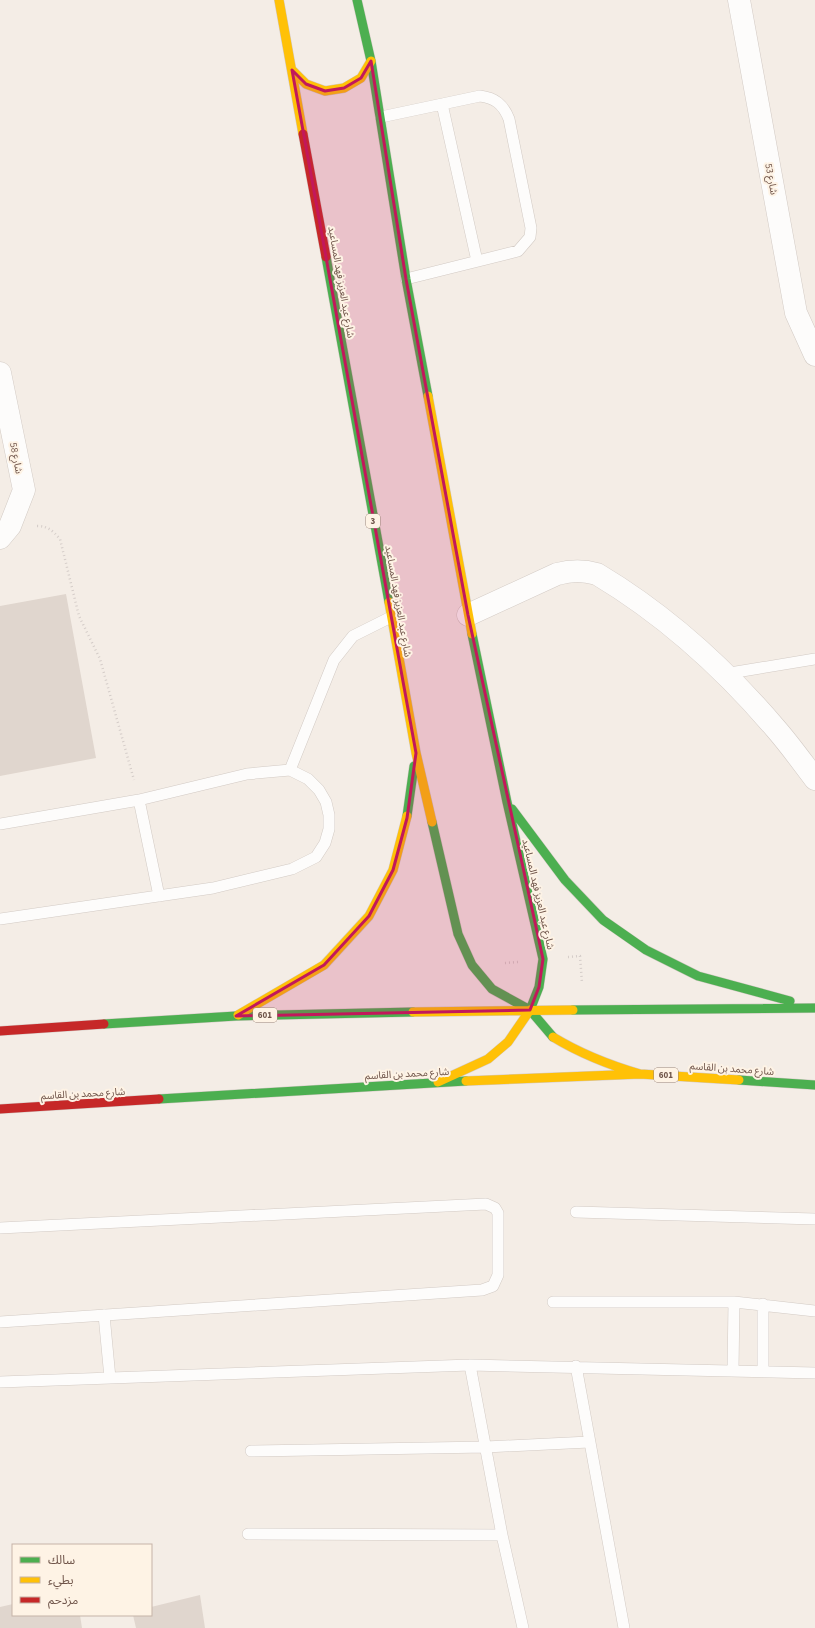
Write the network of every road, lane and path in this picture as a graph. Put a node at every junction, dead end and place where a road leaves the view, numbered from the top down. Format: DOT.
graph roads {
  1 [pos="278,0"];
  2 [pos="357,0"];
  3 [pos="739,0"];
  4 [pos="371,61"];
  5 [pos="292,70"];
  6 [pos="442,104"];
  7 [pos="380,117"];
  8 [pos="477,261"];
  9 [pos="406,279"];
  10 [pos="815,355"];
  11 [pos="0,373"];
  12 [pos="5,532"];
  13 [pos="468,615"];
  14 [pos="391,617"];
  15 [pos="815,659"];
  16 [pos="724,674"];
  17 [pos="416,753"];
  18 [pos="290,770"];
  19 [pos="815,779"];
  20 [pos="139,800"];
  21 [pos="507,802"];
  22 [pos="0,824"];
  23 [pos="159,896"];
  24 [pos="0,919"];
  25 [pos="814,1008"];
  26 [pos="530,1010"];
  27 [pos="236,1016"];
  28 [pos="0,1031"];
  29 [pos="640,1074"];
  30 [pos="438,1082"];
  31 [pos="815,1085"];
  32 [pos="0,1109"];
  33 [pos="576,1212"];
  34 [pos="815,1219"];
  35 [pos="0,1228"];
  36 [pos="553,1302"];
  37 [pos="734,1302"];
  38 [pos="763,1304"];
  39 [pos="815,1311"];
  40 [pos="104,1315"];
  41 [pos="0,1322"];
  42 [pos="470,1365"];
  43 [pos="576,1366"];
  44 [pos="733,1370"];
  45 [pos="763,1371"];
  46 [pos="815,1373"];
  47 [pos="110,1378"];
  48 [pos="1,1383"];
  49 [pos="589,1442"];
  50 [pos="486,1447"];
  51 [pos="251,1451"];
  52 [pos="248,1534"];
  53 [pos="502,1535"];
  54 [pos="523,1628"];
  55 [pos="624,1628"];
  1 -- 5 [label="main road, شارع عبد العزيز فهد المساعيد / 3"];
  2 -- 4 [label="main road, شارع عبد العزيز فهد المساعيد"];
  3 -- 10 [label="street, شارع 53"];
  4 -- 5 [label="main road"];
  4 -- 7 [label="main road, شارع عبد العزيز فهد المساعيد"];
  5 -- 14 [label="main road, شارع عبد العزيز فهد المساعيد / 3"];
  6 -- 7 [label="lane"];
  6 -- 8 [label="lane"];
  6 -- 8 [label="lane"];
  7 -- 9 [label="main road, شارع عبد العزيز فهد المساعيد"];
  8 -- 9 [label="lane"];
  9 -- 13 [label="main road, شارع عبد العزيز فهد المساعيد"];
  11 -- 12 [label="street, شارع 58"];
  12 -- 20 [label="path"];
  13 -- 16 [label="street"];
  13 -- 21 [label="main road, شارع عبد العزيز فهد المساعيد"];
  14 -- 17 [label="main road, شارع عبد العزيز فهد المساعيد / 3"];
  14 -- 18 [label="lane"];
  15 -- 16 [label="lane"];
  16 -- 19 [label="street"];
  17 -- 26 [label="main road, شارع عبد العزيز فهد المساعيد / 3"];
  17 -- 27 [label="main road"];
  18 -- 20 [label="lane"];
  18 -- 23 [label="lane"];
  20 -- 22 [label="lane"];
  20 -- 23 [label="lane"];
  21 -- 25 [label="main road"];
  21 -- 26 [label="main road, شارع عبد العزيز فهد المساعيد"];
  23 -- 24 [label="lane"];
  25 -- 26 [label="main road, 601"];
  26 -- 27 [label="main road, 601"];
  26 -- 29 [label="main road"];
  26 -- 30 [label="main road"];
  27 -- 28 [label="main road, 601"];
  29 -- 30 [label="main road, شارع محمد بن القاسم / 601"];
  29 -- 31 [label="main road, شارع محمد بن القاسم / 601"];
  30 -- 32 [label="main road, شارع محمد بن القاسم / 601"];
  33 -- 34 [label="lane"];
  35 -- 40 [label="lane"];
  36 -- 37 [label="lane"];
  37 -- 38 [label="lane"];
  37 -- 44 [label="lane"];
  38 -- 39 [label="lane"];
  38 -- 45 [label="lane"];
  40 -- 41 [label="lane"];
  40 -- 47 [label="lane"];
  42 -- 43 [label="lane"];
  42 -- 47 [label="lane"];
  42 -- 50 [label="lane"];
  43 -- 44 [label="lane"];
  43 -- 49 [label="lane"];
  44 -- 45 [label="lane"];
  45 -- 46 [label="lane"];
  47 -- 48 [label="lane"];
  49 -- 50 [label="lane"];
  49 -- 55 [label="lane"];
  50 -- 51 [label="lane"];
  50 -- 53 [label="lane"];
  52 -- 53 [label="lane"];
  53 -- 54 [label="lane"];
}
